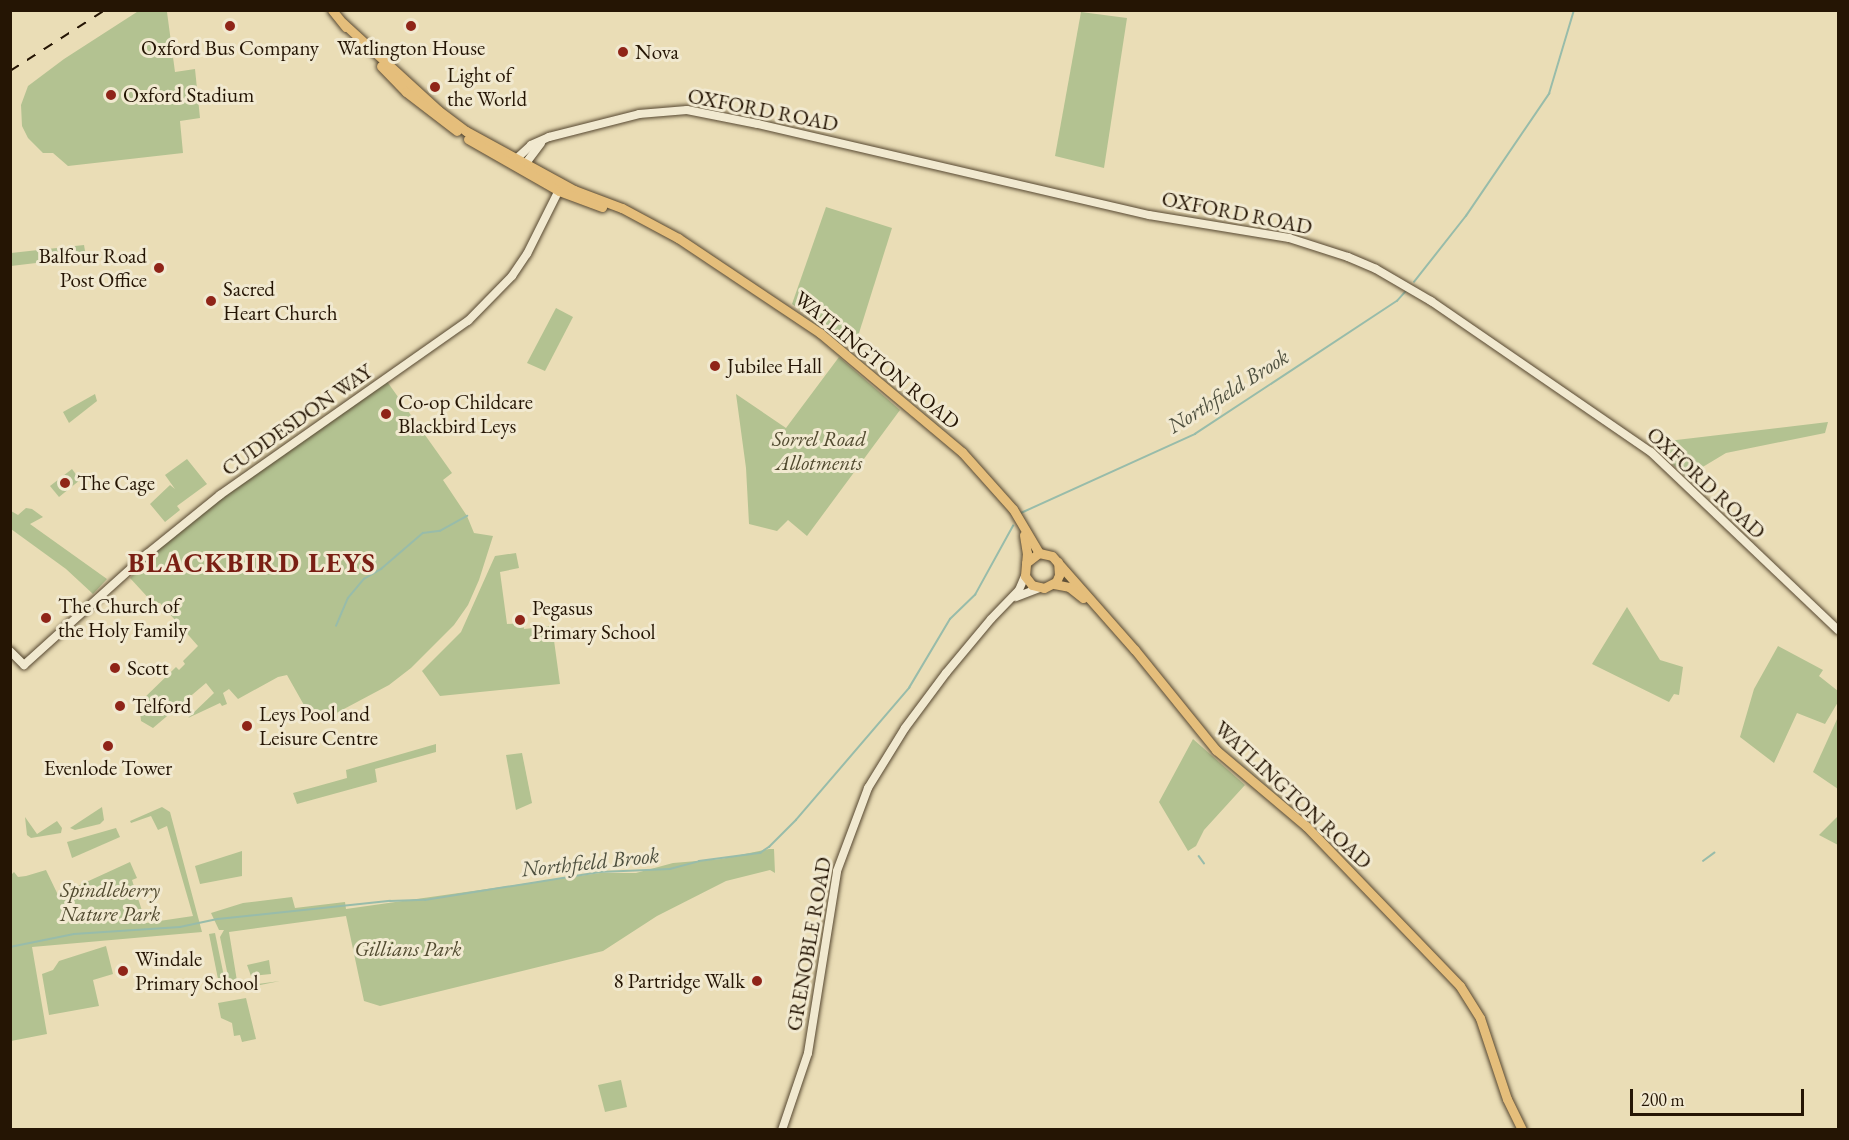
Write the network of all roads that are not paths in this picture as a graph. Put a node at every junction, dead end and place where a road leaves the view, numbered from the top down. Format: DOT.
graph roads {
  1 [pos="332,10"];
  2 [pos="549,136"];
  3 [pos="514,161"];
  4 [pos="523,167"];
  5 [pos="561,187"];
  6 [pos="1020,521"];
  7 [pos="1040,553"];
  8 [pos="1058,562"];
  9 [pos="1026,563"];
  10 [pos="1025,576"];
  11 [pos="1053,584"];
  12 [pos="1040,588"];
  13 [pos="1012,599"];
  14 [pos="1109,622"];
  15 [pos="1839,630"];
  16 [pos="10,651"];
  17 [pos="782,1130"];
  18 [pos="1522,1130"];
  1 -- 3 [label="main road, WATLINGTON ROAD"];
  2 -- 3 [label="street, OXFORD ROAD"];
  2 -- 4 [label="street"];
  2 -- 15 [label="street, OXFORD ROAD"];
  3 -- 4 [label="main road, WATLINGTON ROAD"];
  4 -- 5 [label="main road, WATLINGTON ROAD"];
  5 -- 6 [label="main road, WATLINGTON ROAD"];
  5 -- 16 [label="street, CUDDESDON WAY"];
  6 -- 7 [label="main road, WATLINGTON ROAD"];
  6 -- 9 [label="main road, WATLINGTON ROAD"];
  7 -- 8 [label="main road"];
  7 -- 9 [label="main road"];
  8 -- 11 [label="main road"];
  8 -- 14 [label="main road, WATLINGTON ROAD"];
  9 -- 10 [label="main road"];
  10 -- 12 [label="main road"];
  10 -- 13 [label="street, GRENOBLE ROAD"];
  11 -- 12 [label="main road"];
  11 -- 14 [label="main road, WATLINGTON ROAD"];
  12 -- 13 [label="street, GRENOBLE ROAD"];
  13 -- 17 [label="street, GRENOBLE ROAD"];
  14 -- 18 [label="main road, WATLINGTON ROAD"];
}
